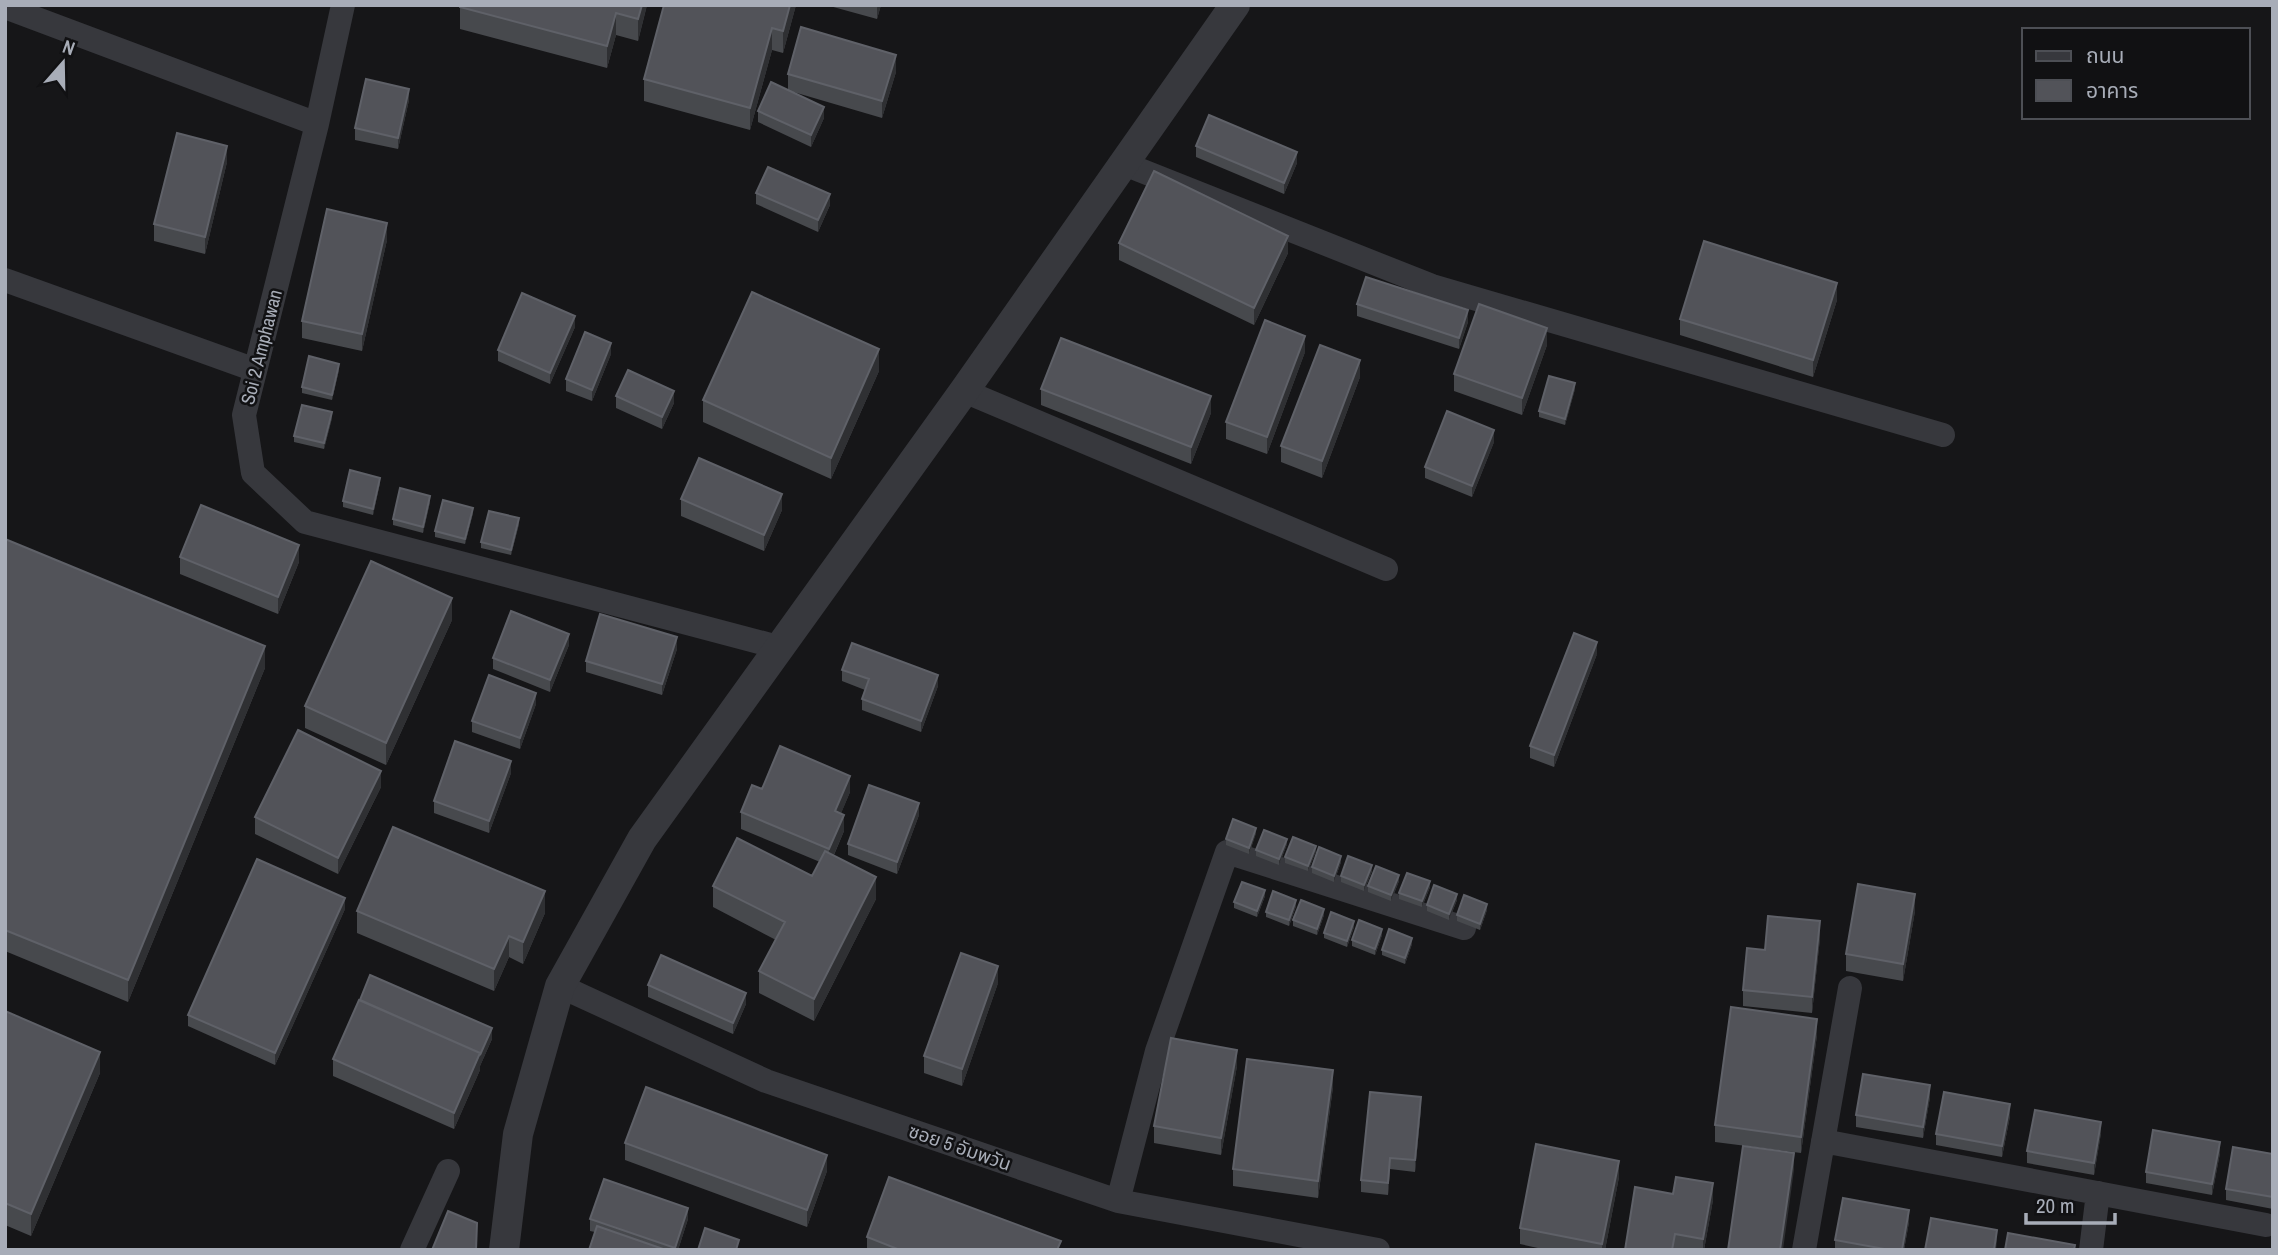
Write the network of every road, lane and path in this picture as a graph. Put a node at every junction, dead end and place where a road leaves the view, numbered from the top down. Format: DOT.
graph roads {
  1 [pos="343,5"];
  2 [pos="1235,5"];
  3 [pos="5,7"];
  4 [pos="317,124"];
  5 [pos="1122,163"];
  6 [pos="5,280"];
  7 [pos="255,370"];
  8 [pos="964,391"];
  9 [pos="1943,435"];
  10 [pos="1386,569"];
  11 [pos="778,647"];
  12 [pos="1464,928"];
  13 [pos="559,986"];
  14 [pos="1850,988"];
  15 [pos="1823,1141"];
  16 [pos="448,1171"];
  17 [pos="2098,1193"];
  18 [pos="1118,1201"];
  19 [pos="2266,1225"];
  20 [pos="412,1250"];
  21 [pos="504,1250"];
  22 [pos="1378,1250"];
  23 [pos="1804,1250"];
  24 [pos="2091,1250"];
  1 -- 4 [label="street, Soi 2 Amphawan"];
  2 -- 5 [label="street"];
  3 -- 4 [label="street"];
  4 -- 7 [label="street, Soi 2 Amphawan"];
  5 -- 8 [label="street"];
  5 -- 9 [label="street"];
  6 -- 7 [label="street"];
  7 -- 11 [label="street, Soi 2 Amphawan"];
  8 -- 10 [label="street"];
  8 -- 11 [label="street"];
  11 -- 13 [label="street"];
  12 -- 18 [label="street"];
  13 -- 18 [label="street, ซอย 5 อัมพวัน"];
  13 -- 21 [label="street"];
  14 -- 15 [label="street"];
  15 -- 17 [label="street"];
  15 -- 23 [label="street"];
  16 -- 20 [label="street"];
  17 -- 19 [label="street"];
  17 -- 24 [label="street"];
  18 -- 22 [label="street, ซอย 5 อัมพวัน"];
}
